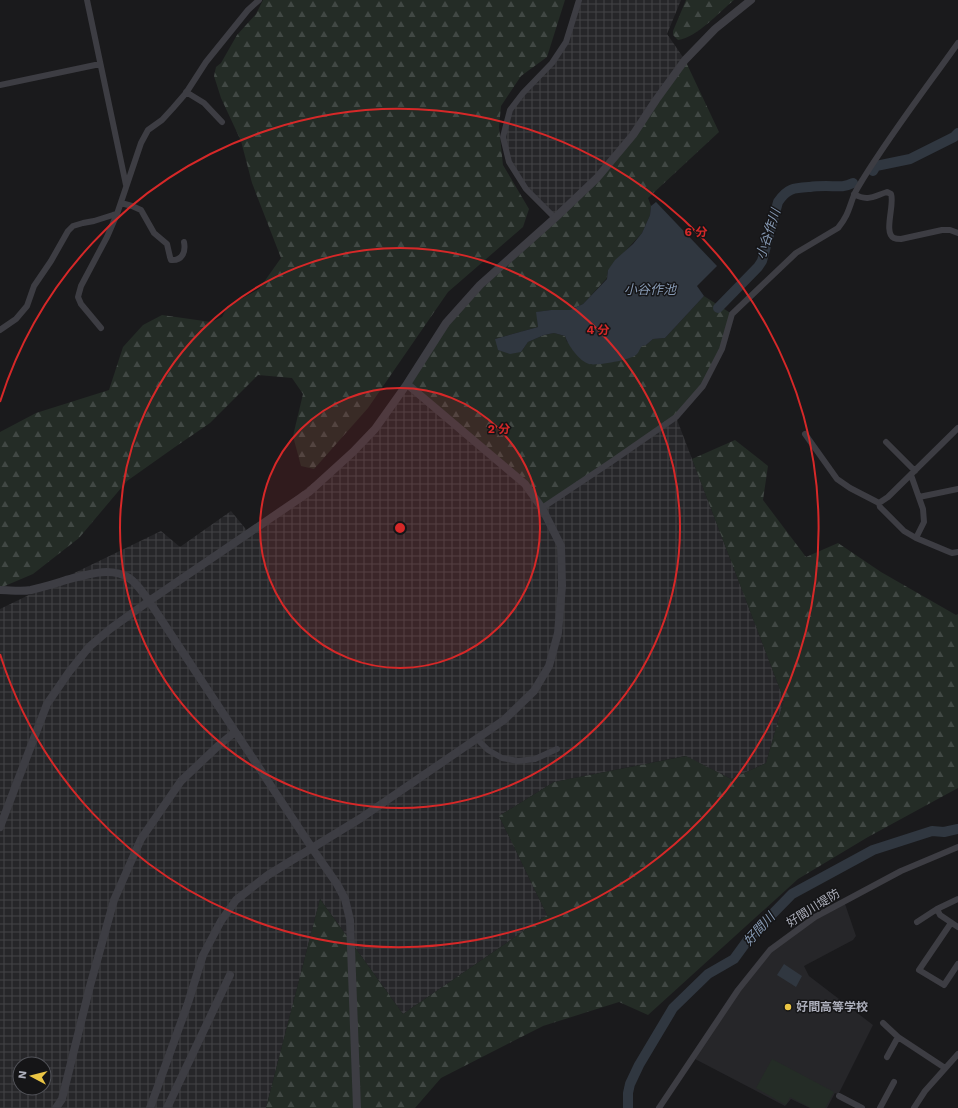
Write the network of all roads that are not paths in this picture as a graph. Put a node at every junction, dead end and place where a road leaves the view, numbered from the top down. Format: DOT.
graph roads {
  1 [pos="87,0"];
  2 [pos="259,0"];
  3 [pos="580,0"];
  4 [pos="752,0"];
  5 [pos="958,43"];
  6 [pos="100,64"];
  7 [pos="0,84"];
  8 [pos="186,92"];
  9 [pos="222,122"];
  10 [pos="126,186"];
  11 [pos="854,194"];
  12 [pos="121,203"];
  13 [pos="117,214"];
  14 [pos="555,218"];
  15 [pos="958,233"];
  16 [pos="184,242"];
  17 [pos="101,328"];
  18 [pos="0,330"];
  19 [pos="407,384"];
  20 [pos="958,428"];
  21 [pos="805,434"];
  22 [pos="886,442"];
  23 [pos="913,473"];
  24 [pos="958,489"];
  25 [pos="919,497"];
  26 [pos="879,503"];
  27 [pos="542,508"];
  28 [pos="916,538"];
  29 [pos="958,552"];
  30 [pos="0,590"];
  31 [pos="149,601"];
  32 [pos="235,732"];
  33 [pos="477,739"];
  34 [pos="557,749"];
  35 [pos="0,827"];
  36 [pos="958,847"];
  37 [pos="312,848"];
  38 [pos="958,899"];
  39 [pos="937,909"];
  40 [pos="917,922"];
  41 [pos="951,923"];
  42 [pos="958,927"];
  43 [pos="958,964"];
  44 [pos="955,974"];
  45 [pos="230,975"];
  46 [pos="882,1023"];
  47 [pos="898,1037"];
  48 [pos="887,1057"];
  49 [pos="957,1058"];
  50 [pos="943,1067"];
  51 [pos="894,1082"];
  52 [pos="839,1096"];
  53 [pos="152,1105"];
  54 [pos="859,1107"];
  55 [pos="56,1108"];
  56 [pos="167,1108"];
  57 [pos="357,1108"];
  58 [pos="659,1108"];
  59 [pos="880,1108"];
  60 [pos="914,1108"];
  1 -- 6 [label="street"];
  2 -- 8 [label="street"];
  3 -- 14 [label="street"];
  4 -- 14 [label="street"];
  5 -- 11 [label="street"];
  6 -- 7 [label="street"];
  6 -- 10 [label="street"];
  8 -- 9 [label="street"];
  8 -- 10 [label="street"];
  10 -- 12 [label="street"];
  11 -- 15 [label="street"];
  11 -- 27 [label="street"];
  12 -- 13 [label="street"];
  12 -- 16 [label="street"];
  13 -- 17 [label="street"];
  13 -- 18 [label="street"];
  14 -- 19 [label="street"];
  19 -- 27 [label="street"];
  19 -- 31 [label="street"];
  20 -- 23 [label="street"];
  21 -- 26 [label="street"];
  22 -- 23 [label="street"];
  23 -- 25 [label="street"];
  23 -- 26 [label="street"];
  24 -- 25 [label="street"];
  25 -- 28 [label="street"];
  26 -- 28 [label="street"];
  27 -- 33 [label="street"];
  28 -- 29 [label="street"];
  30 -- 31 [label="street"];
  31 -- 32 [label="street"];
  31 -- 35 [label="street"];
  32 -- 37 [label="street"];
  32 -- 55 [label="street"];
  33 -- 34 [label="street"];
  33 -- 37 [label="street"];
  36 -- 58 [label="street, 好間川堤防"];
  37 -- 53 [label="street"];
  37 -- 57 [label="street"];
  38 -- 39 [label="street"];
  39 -- 40 [label="street"];
  39 -- 41 [label="street"];
  41 -- 42 [label="street"];
  41 -- 44 [label="street"];
  43 -- 44 [label="street"];
  45 -- 56 [label="street"];
  46 -- 47 [label="street"];
  47 -- 48 [label="street"];
  47 -- 50 [label="street"];
  49 -- 50 [label="street"];
  50 -- 60 [label="street"];
  51 -- 59 [label="street"];
  52 -- 54 [label="street"];
  53 -- 56 [label="street"];
}
